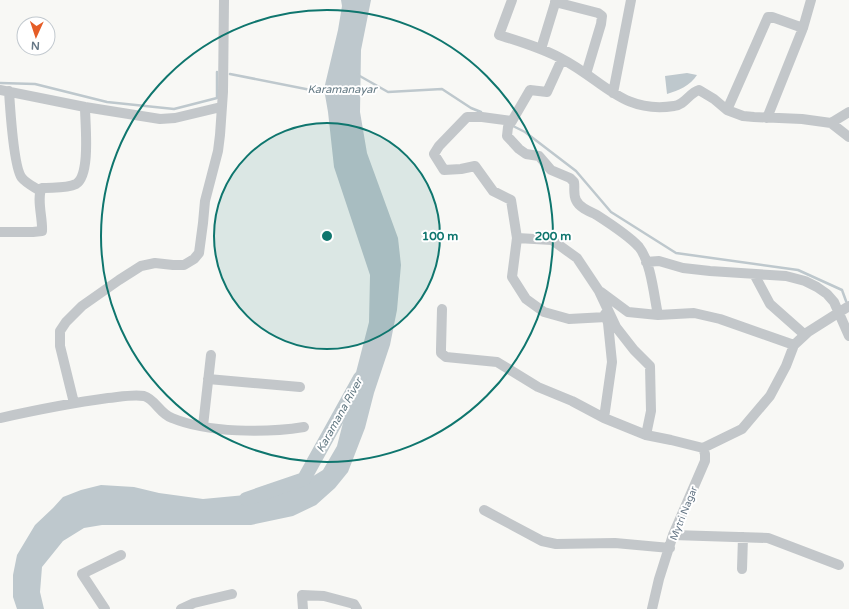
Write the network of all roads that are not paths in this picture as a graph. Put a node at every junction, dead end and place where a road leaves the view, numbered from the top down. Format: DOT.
graph roads {
  1 [pos="224,0"];
  2 [pos="512,0"];
  3 [pos="632,0"];
  4 [pos="811,0"];
  5 [pos="556,1"];
  6 [pos="803,28"];
  7 [pos="541,48"];
  8 [pos="562,59"];
  9 [pos="586,74"];
  10 [pos="4,91"];
  11 [pos="613,93"];
  12 [pos="85,107"];
  13 [pos="221,107"];
  14 [pos="727,110"];
  15 [pos="849,112"];
  16 [pos="767,118"];
  17 [pos="512,121"];
  18 [pos="831,123"];
  19 [pos="849,137"];
  20 [pos="40,191"];
  21 [pos="0,232"];
  22 [pos="517,238"];
  23 [pos="646,262"];
  24 [pos="754,274"];
  25 [pos="599,291"];
  26 [pos="849,306"];
  27 [pos="442,309"];
  28 [pos="838,313"];
  29 [pos="658,315"];
  30 [pos="606,318"];
  31 [pos="805,336"];
  32 [pos="849,336"];
  33 [pos="794,345"];
  34 [pos="211,355"];
  35 [pos="208,379"];
  36 [pos="300,387"];
  37 [pos="74,403"];
  38 [pos="0,418"];
  39 [pos="604,418"];
  40 [pos="204,426"];
  41 [pos="304,427"];
  42 [pos="646,435"];
  43 [pos="703,448"];
  44 [pos="484,510"];
  45 [pos="673,535"];
  46 [pos="743,537"];
  47 [pos="670,548"];
  48 [pos="121,555"];
  49 [pos="839,565"];
  50 [pos="742,569"];
  51 [pos="232,594"];
  52 [pos="104,609"];
  53 [pos="181,609"];
  54 [pos="303,609"];
  55 [pos="357,609"];
  56 [pos="652,609"];
  1 -- 13 [label="street"];
  2 -- 7 [label="street"];
  3 -- 11 [label="street"];
  4 -- 6 [label="street"];
  5 -- 7 [label="street"];
  5 -- 9 [label="street"];
  6 -- 14 [label="street"];
  6 -- 16 [label="street"];
  7 -- 8 [label="street"];
  8 -- 9 [label="street"];
  8 -- 17 [label="street"];
  9 -- 11 [label="street"];
  10 -- 12 [label="street"];
  10 -- 20 [label="street"];
  11 -- 14 [label="street"];
  12 -- 13 [label="street"];
  12 -- 20 [label="street"];
  13 -- 37 [label="street"];
  14 -- 16 [label="street"];
  15 -- 18 [label="street"];
  16 -- 18 [label="street"];
  17 -- 22 [label="street"];
  17 -- 23 [label="street"];
  18 -- 19 [label="street"];
  20 -- 21 [label="street"];
  22 -- 25 [label="street"];
  22 -- 30 [label="street"];
  23 -- 24 [label="street"];
  23 -- 29 [label="street"];
  24 -- 28 [label="street"];
  24 -- 31 [label="street"];
  25 -- 29 [label="street"];
  25 -- 30 [label="street"];
  25 -- 42 [label="street"];
  26 -- 28 [label="street"];
  27 -- 39 [label="street"];
  28 -- 31 [label="street"];
  28 -- 32 [label="street"];
  29 -- 33 [label="street"];
  30 -- 39 [label="street"];
  31 -- 33 [label="street"];
  33 -- 43 [label="street"];
  34 -- 35 [label="street"];
  35 -- 36 [label="street"];
  35 -- 40 [label="street"];
  37 -- 38 [label="street"];
  37 -- 40 [label="street"];
  39 -- 42 [label="street"];
  40 -- 41 [label="street"];
  42 -- 43 [label="street"];
  43 -- 45 [label="street, Mytri Nagar"];
  44 -- 47 [label="street"];
  45 -- 46 [label="street"];
  45 -- 47 [label="street, Mytri Nagar"];
  46 -- 49 [label="street"];
  46 -- 50 [label="street"];
  47 -- 56 [label="street, Mytri Nagar"];
  48 -- 52 [label="street"];
  51 -- 53 [label="street"];
  54 -- 55 [label="street"];
}
